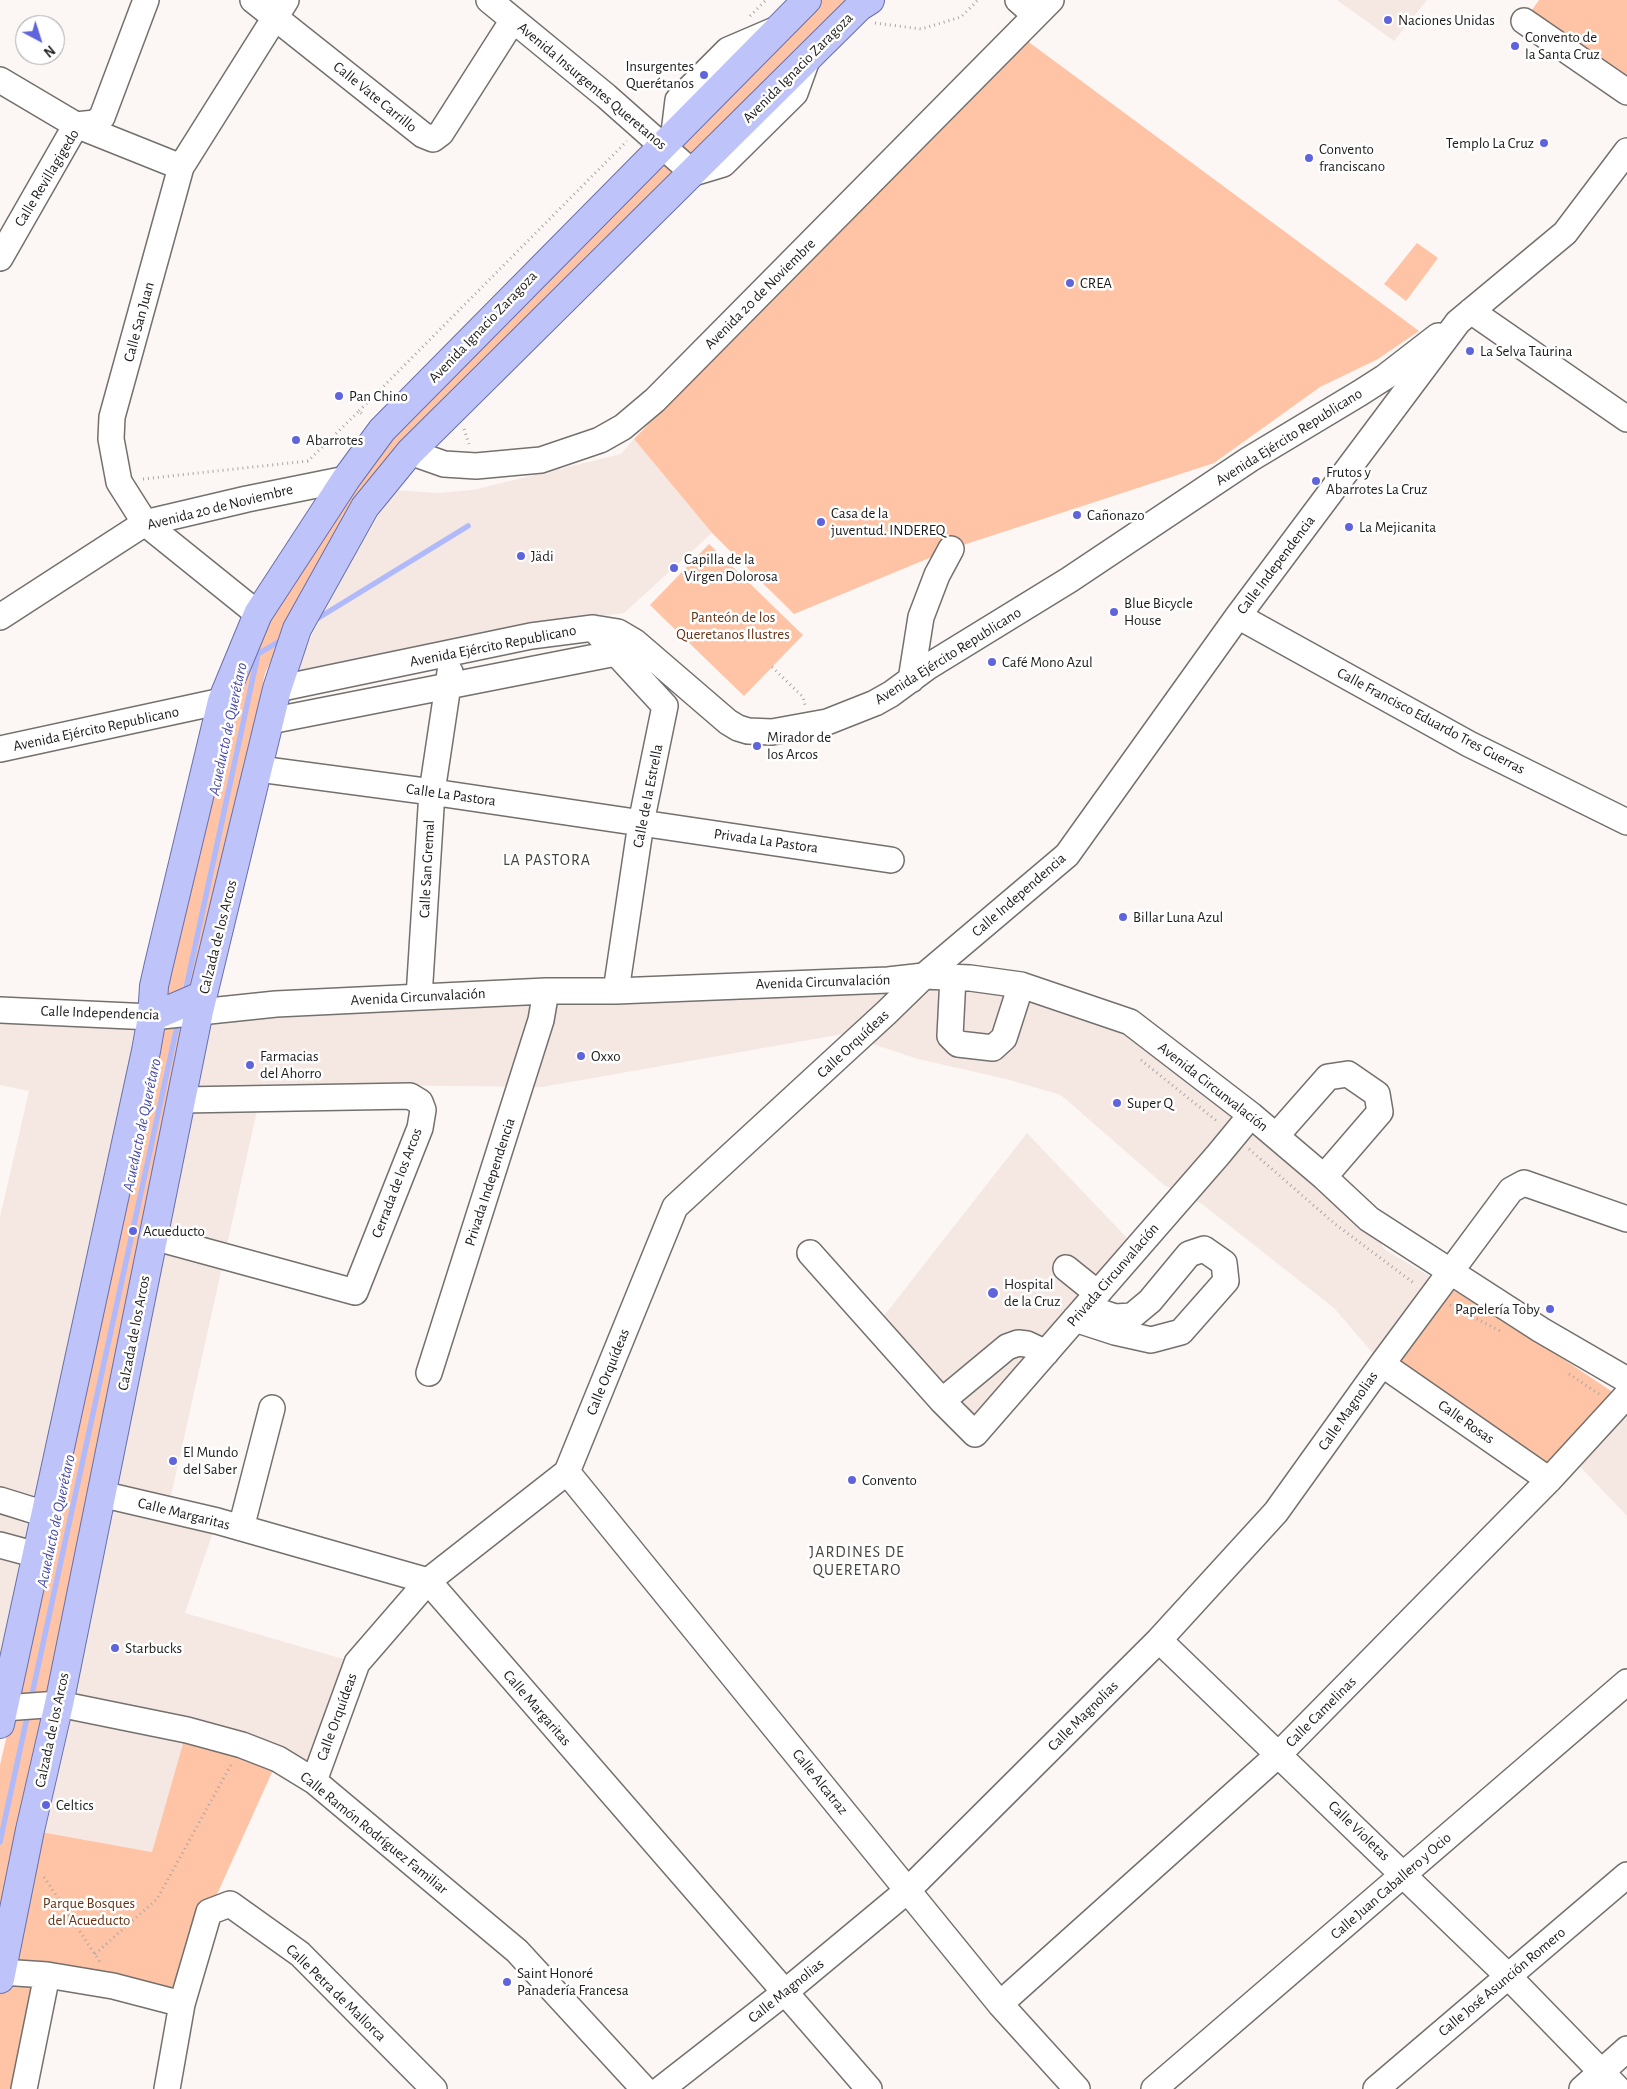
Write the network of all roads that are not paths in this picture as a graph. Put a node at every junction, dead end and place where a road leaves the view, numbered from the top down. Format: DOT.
graph roads {
  1 [pos="146,0"];
  2 [pos="253,0"];
  3 [pos="489,0"];
  4 [pos="807,0"];
  5 [pos="1035,5"];
  6 [pos="280,8"];
  7 [pos="872,12"];
  8 [pos="513,20"];
  9 [pos="1524,21"];
  10 [pos="0,80"];
  11 [pos="1627,92"];
  12 [pos="76,125"];
  13 [pos="668,139"];
  14 [pos="1626,155"];
  15 [pos="181,167"];
  16 [pos="694,173"];
  17 [pos="0,258"];
  18 [pos="1465,316"];
  19 [pos="1627,419"];
  20 [pos="410,452"];
  21 [pos="346,479"];
  22 [pos="145,523"];
  23 [pos="952,549"];
  24 [pos="258,614"];
  25 [pos="1238,616"];
  26 [pos="0,617"];
  27 [pos="593,628"];
  28 [pos="453,652"];
  29 [pos="616,653"];
  30 [pos="912,680"];
  31 [pos="447,685"];
  32 [pos="278,689"];
  33 [pos="222,701"];
  34 [pos="270,721"];
  35 [pos="0,749"];
  36 [pos="259,769"];
  37 [pos="432,792"];
  38 [pos="1627,822"];
  39 [pos="642,823"];
  40 [pos="891,860"];
  41 [pos="924,976"];
  42 [pos="954,977"];
  43 [pos="1022,985"];
  44 [pos="616,990"];
  45 [pos="546,991"];
  46 [pos="419,997"];
  47 [pos="201,1003"];
  48 [pos="0,1010"];
  49 [pos="152,1017"];
  50 [pos="182,1100"];
  51 [pos="1251,1115"];
  52 [pos="1276,1136"];
  53 [pos="1324,1177"];
  54 [pos="1627,1219"];
  55 [pos="153,1237"];
  56 [pos="810,1253"];
  57 [pos="1066,1268"];
  58 [pos="1441,1283"];
  59 [pos="1086,1306"];
  60 [pos="1046,1353"];
  61 [pos="1382,1364"];
  62 [pos="429,1373"];
  63 [pos="1624,1397"];
  64 [pos="942,1401"];
  65 [pos="272,1408"];
  66 [pos="567,1472"];
  67 [pos="1549,1480"];
  68 [pos="101,1494"];
  69 [pos="0,1500"];
  70 [pos="46,1514"];
  71 [pos="240,1528"];
  72 [pos="0,1545"];
  73 [pos="37,1555"];
  74 [pos="428,1582"];
  75 [pos="1159,1640"];
  76 [pos="1627,1682"];
  77 [pos="58,1704"];
  78 [pos="2,1716"];
  79 [pos="1279,1754"];
  80 [pos="314,1780"];
  81 [pos="1404,1874"];
  82 [pos="1627,1875"];
  83 [pos="908,1890"];
  84 [pos="1,1975"];
  85 [pos="48,1975"];
  86 [pos="1509,1977"];
  87 [pos="784,1993"];
  88 [pos="182,2004"];
  89 [pos="1000,2004"];
  90 [pos="1627,2049"];
  91 [pos="1601,2070"];
  92 [pos="24,2089"];
  93 [pos="167,2089"];
  94 [pos="434,2089"];
  95 [pos="644,2089"];
  96 [pos="661,2089"];
  97 [pos="869,2089"];
  98 [pos="1077,2089"];
  99 [pos="1154,2089"];
  100 [pos="1376,2089"];
  101 [pos="1582,2089"];
  102 [pos="1618,2089"];
  1 -- 12 [label="street, Calle Revillagigedo"];
  2 -- 6 [label="street, Calle Vate Carrillo"];
  3 -- 8 [label="street, Avenida Insurgentes Queretanos"];
  4 -- 13 [label="main road, Avenida Ignacio Zaragoza"];
  5 -- 20 [label="street, Avenida 20 de Noviembre"];
  6 -- 8 [label="street, Calle Vate Carrillo"];
  6 -- 15 [label="street, Calle San Juan"];
  7 -- 16 [label="main road, Avenida Ignacio Zaragoza"];
  8 -- 13 [label="street, Avenida Insurgentes Queretanos"];
  9 -- 11 [label="street"];
  10 -- 12 [label="street"];
  12 -- 15 [label="street"];
  12 -- 17 [label="street, Calle Revillagigedo"];
  13 -- 16 [label="street, Avenida Insurgentes Queretanos"];
  13 -- 21 [label="main road, Avenida Ignacio Zaragoza"];
  14 -- 18 [label="street, Calle Independencia"];
  15 -- 22 [label="street, Calle San Juan"];
  16 -- 20 [label="main road, Avenida Ignacio Zaragoza"];
  18 -- 19 [label="street"];
  18 -- 25 [label="street, Calle Independencia"];
  18 -- 30 [label="street, Avenida Ejército Republicano"];
  20 -- 32 [label="main road, Avenida Ignacio Zaragoza"];
  21 -- 22 [label="street, Avenida 20 de Noviembre"];
  21 -- 24 [label="main road, Avenida Ignacio Zaragoza"];
  22 -- 24 [label="street, Calle San Juan"];
  22 -- 26 [label="street, Avenida 20 de Noviembre"];
  23 -- 30 [label="street"];
  24 -- 33 [label="main road, Avenida Ignacio Zaragoza"];
  25 -- 38 [label="street, Calle Francisco Eduardo Tres Guerras"];
  25 -- 41 [label="street, Calle Independencia"];
  27 -- 28 [label="street, Avenida Ejército Republicano"];
  27 -- 29 [label="street, Calle de la Estrella"];
  27 -- 30 [label="street, Avenida Ejército Republicano"];
  28 -- 31 [label="street, Calle San Gremal"];
  28 -- 32 [label="street, Avenida Ejército Republicano"];
  29 -- 31 [label="street"];
  29 -- 39 [label="street, Calle de la Estrella"];
  31 -- 34 [label="street"];
  31 -- 37 [label="street, Calle San Gremal"];
  32 -- 34 [label="main road, Calzada de los Arcos"];
  33 -- 35 [label="street, Avenida Ejército Republicano"];
  33 -- 49 [label="main road"];
  34 -- 36 [label="main road, Calzada de los Arcos"];
  36 -- 37 [label="street, Calle La Pastora"];
  36 -- 47 [label="main road, Calzada de los Arcos"];
  37 -- 39 [label="street, Calle La Pastora"];
  37 -- 46 [label="street, Calle San Gremal"];
  39 -- 40 [label="street, Privada La Pastora"];
  39 -- 44 [label="street, Calle de la Estrella"];
  41 -- 42 [label="street, Avenida Circunvalación"];
  41 -- 44 [label="street, Avenida Circunvalación"];
  41 -- 66 [label="street, Calle Orquídeas"];
  42 -- 43 [label="street, Avenida Circunvalación"];
  42 -- 43 [label="street"];
  43 -- 51 [label="street, Avenida Circunvalación"];
  44 -- 45 [label="street, Avenida Circunvalación"];
  45 -- 46 [label="street, Avenida Circunvalación"];
  45 -- 62 [label="street, Privada Independencia"];
  46 -- 47 [label="street, Avenida Circunvalación"];
  47 -- 49 [label="main road"];
  47 -- 50 [label="main road, Calzada de los Arcos"];
  48 -- 49 [label="street, Calle Independencia"];
  49 -- 70 [label="main road"];
  50 -- 55 [label="main road, Calzada de los Arcos"];
  50 -- 55 [label="street, Cerrada de los Arcos"];
  51 -- 52 [label="street, Avenida Circunvalación"];
  51 -- 59 [label="street, Privada Circunvalación"];
  52 -- 53 [label="street, Avenida Circunvalación"];
  52 -- 53 [label="street"];
  53 -- 58 [label="street, Avenida Circunvalación"];
  54 -- 58 [label="street, Calle Magnolias"];
  55 -- 68 [label="main road, Calzada de los Arcos"];
  56 -- 64 [label="street"];
  57 -- 59 [label="street"];
  58 -- 61 [label="street, Calle Magnolias"];
  58 -- 63 [label="street, Avenida Circunvalación"];
  59 -- 59 [label="street"];
  59 -- 60 [label="street, Privada Circunvalación"];
  60 -- 64 [label="street"];
  60 -- 64 [label="street, Privada Circunvalación"];
  61 -- 67 [label="street, Calle Rosas"];
  61 -- 75 [label="street, Calle Magnolias"];
  63 -- 67 [label="street, Calle Camelinas"];
  65 -- 71 [label="street"];
  66 -- 74 [label="street, Calle Orquídeas"];
  66 -- 83 [label="street, Calle Alcatraz"];
  67 -- 79 [label="street, Calle Camelinas"];
  68 -- 71 [label="street, Calle Margaritas"];
  68 -- 77 [label="main road, Calzada de los Arcos"];
  69 -- 70 [label="street"];
  70 -- 73 [label="main road"];
  71 -- 74 [label="street, Calle Margaritas"];
  72 -- 73 [label="street"];
  73 -- 78 [label="main road"];
  74 -- 80 [label="street, Calle Orquídeas"];
  74 -- 87 [label="street, Calle Margaritas"];
  75 -- 79 [label="street, Calle Violetas"];
  75 -- 83 [label="street, Calle Magnolias"];
  76 -- 81 [label="street, Calle Juan Caballero y Ocio"];
  77 -- 78 [label="street, Calle Ramón Rodríguez Familiar"];
  77 -- 80 [label="street, Calle Ramón Rodríguez Familiar"];
  77 -- 84 [label="main road, Calzada de los Arcos"];
  79 -- 81 [label="street, Calle Violetas"];
  79 -- 89 [label="street, Calle Camelinas"];
  80 -- 95 [label="street, Calle Ramón Rodríguez Familiar"];
  81 -- 86 [label="street, Calle Violetas"];
  81 -- 99 [label="street, Calle Juan Caballero y Ocio"];
  82 -- 86 [label="street, Calle José Asunción Romero"];
  83 -- 87 [label="street, Calle Magnolias"];
  83 -- 89 [label="street, Calle Alcatraz"];
  84 -- 85 [label="street"];
  85 -- 88 [label="street"];
  85 -- 92 [label="street"];
  86 -- 91 [label="street, Calle Violetas"];
  86 -- 100 [label="street, Calle José Asunción Romero"];
  87 -- 96 [label="street, Calle Magnolias"];
  87 -- 97 [label="street, Calle Margaritas"];
  88 -- 93 [label="street"];
  88 -- 94 [label="street, Calle Petra de Mallorca"];
  89 -- 98 [label="street, Calle Alcatraz"];
  90 -- 91 [label="street"];
  91 -- 101 [label="street"];
  91 -- 102 [label="street, Calle Violetas"];
}
